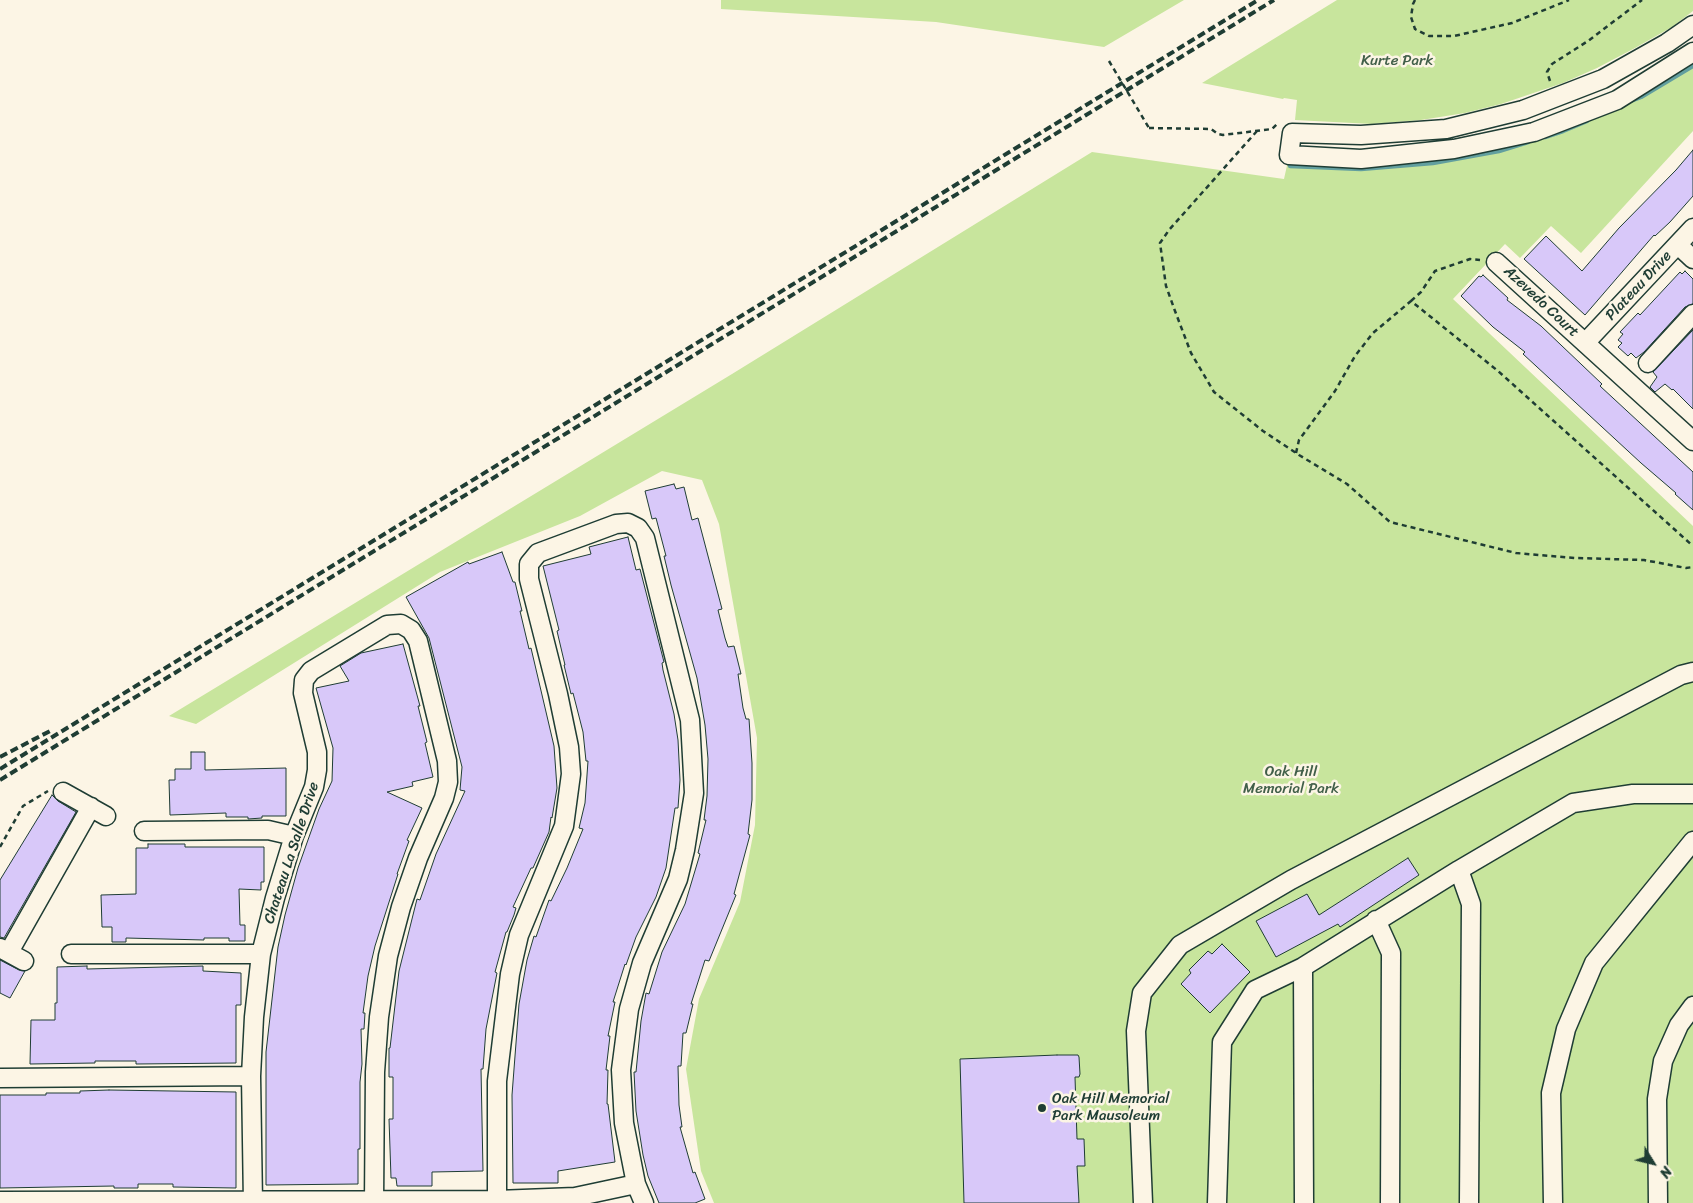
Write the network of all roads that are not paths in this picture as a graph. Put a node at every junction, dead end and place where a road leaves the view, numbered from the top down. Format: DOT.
graph roads {
  1 [pos="1693,25"];
  2 [pos="1693,52"];
  3 [pos="1693,228"];
  4 [pos="1678,245"];
  5 [pos="1693,260"];
  6 [pos="1496,262"];
  7 [pos="1693,314"];
  8 [pos="1585,343"];
  9 [pos="1648,363"];
  10 [pos="1693,442"];
  11 [pos="1693,672"];
  12 [pos="63,792"];
  13 [pos="1693,794"];
  14 [pos="91,807"];
  15 [pos="106,816"];
  16 [pos="144,831"];
  17 [pos="294,836"];
  18 [pos="1693,841"];
  19 [pos="1459,870"];
  20 [pos="1376,920"];
  21 [pos="4,950"];
  22 [pos="71,954"];
  23 [pos="261,954"];
  24 [pos="24,961"];
  25 [pos="1303,967"];
  26 [pos="1693,1006"];
  27 [pos="251,1076"];
  28 [pos="1,1078"];
  29 [pos="636,1184"];
  30 [pos="497,1200"];
  31 [pos="0,1201"];
  32 [pos="374,1201"];
  33 [pos="253,1202"];
  34 [pos="644,1203"];
  35 [pos="1143,1203"];
  36 [pos="1217,1203"];
  37 [pos="1304,1203"];
  38 [pos="1390,1203"];
  39 [pos="1470,1203"];
  40 [pos="1553,1203"];
  41 [pos="1658,1203"];
  1 -- 2 [label="street"];
  3 -- 4 [label="street, Plateau Drive"];
  4 -- 5 [label="street"];
  4 -- 8 [label="street, Plateau Drive"];
  6 -- 8 [label="street, Azevedo Court"];
  7 -- 9 [label="street"];
  8 -- 10 [label="street, Azevedo Court"];
  11 -- 35 [label="street"];
  12 -- 14 [label="street"];
  13 -- 19 [label="street"];
  14 -- 15 [label="street"];
  14 -- 21 [label="street"];
  16 -- 17 [label="street"];
  17 -- 23 [label="street, Chateau La Salle Drive"];
  17 -- 32 [label="street, Chateau La Salle Drive"];
  18 -- 40 [label="street"];
  19 -- 20 [label="street"];
  19 -- 39 [label="street"];
  20 -- 25 [label="street"];
  20 -- 38 [label="street"];
  21 -- 24 [label="street"];
  22 -- 23 [label="street"];
  23 -- 27 [label="street, Chateau La Salle Drive"];
  25 -- 36 [label="street"];
  25 -- 37 [label="street"];
  26 -- 41 [label="street"];
  27 -- 28 [label="street"];
  27 -- 33 [label="street, Chateau La Salle Drive"];
  29 -- 30 [label="street"];
  29 -- 30 [label="street"];
  29 -- 34 [label="street"];
  30 -- 32 [label="street"];
  31 -- 33 [label="street"];
  32 -- 33 [label="street"];
}
